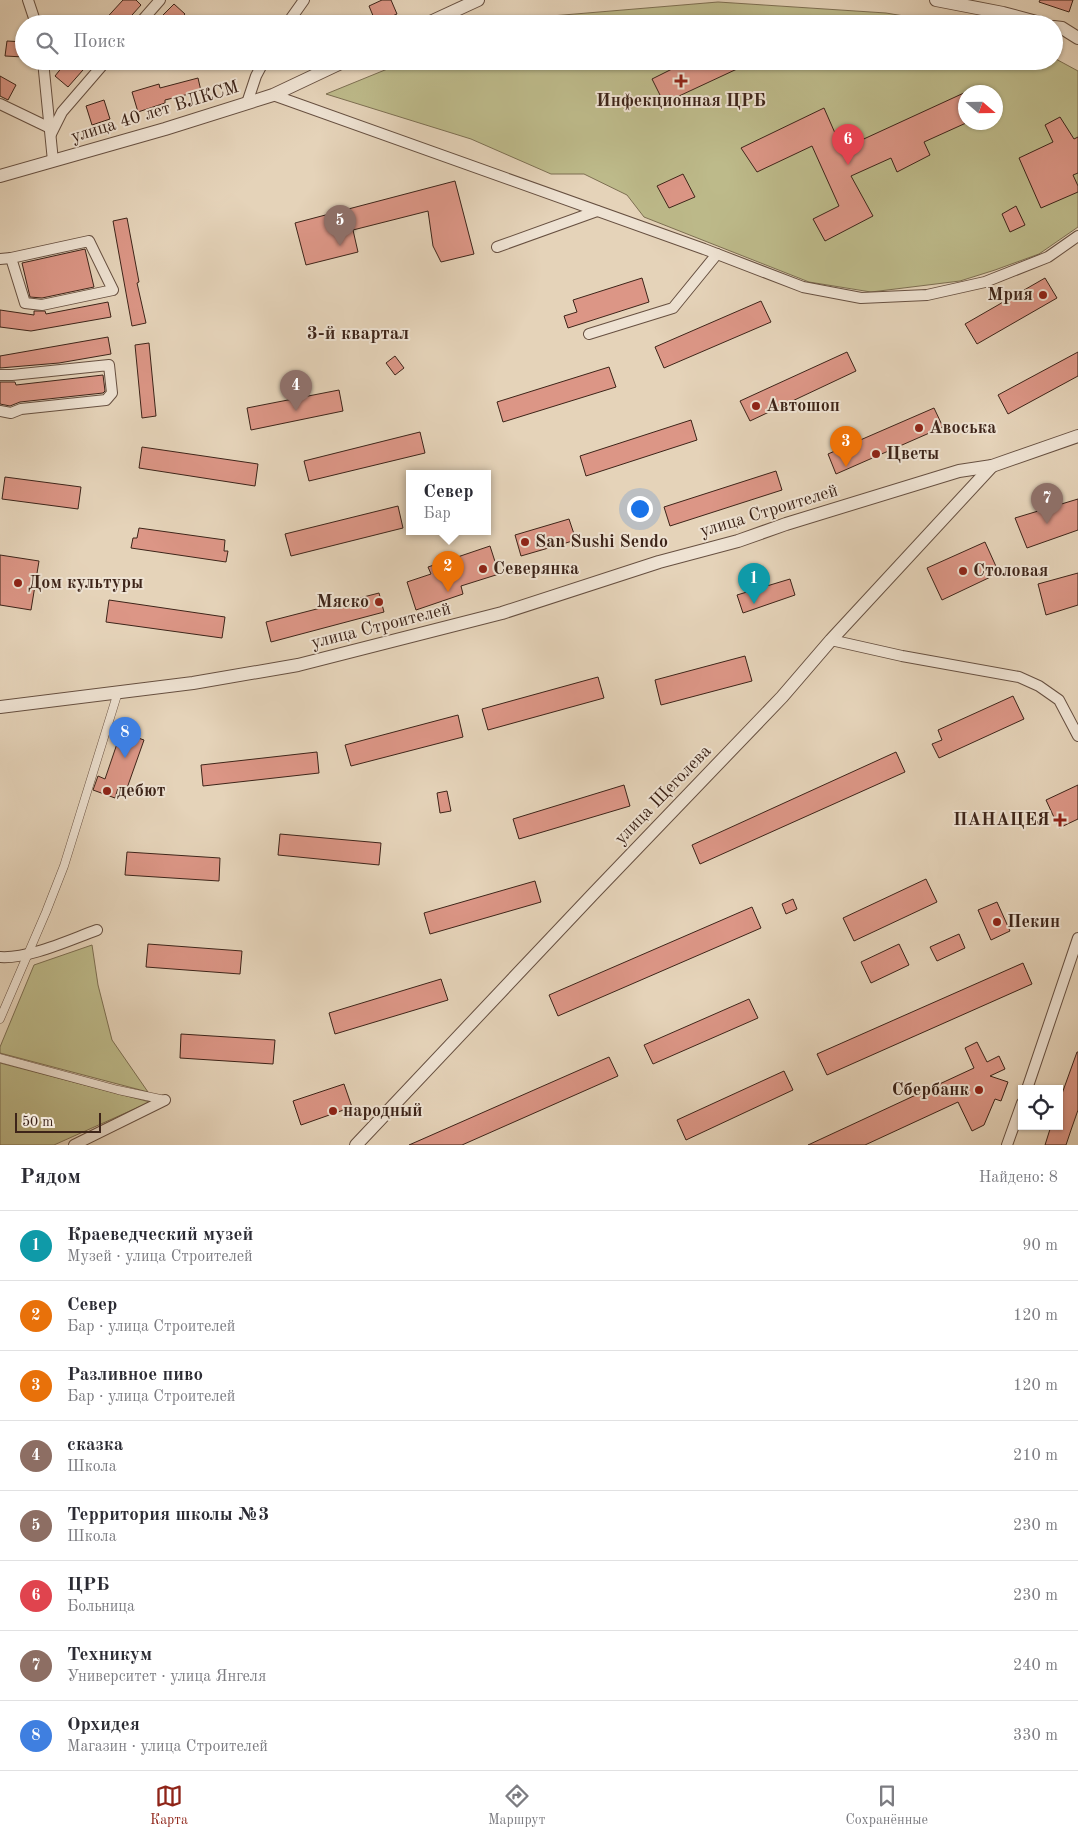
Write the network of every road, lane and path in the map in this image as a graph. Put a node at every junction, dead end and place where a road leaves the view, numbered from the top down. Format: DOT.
graph roads {
  1 [pos="28,0"];
  2 [pos="160,0"];
  3 [pos="304,0"];
  4 [pos="477,0"];
  5 [pos="936,0"];
  6 [pos="33,15"];
  7 [pos="147,15"];
  8 [pos="294,15"];
  9 [pos="445,15"];
  10 [pos="1010,15"];
  11 [pos="1063,29"];
  12 [pos="1078,38"];
  13 [pos="44,70"];
  14 [pos="98,70"];
  15 [pos="259,70"];
  16 [pos="326,70"];
  17 [pos="273,95"];
  18 [pos="247,103"];
  19 [pos="0,104"];
  20 [pos="50,131"];
  21 [pos="53,161"];
  22 [pos="0,176"];
  23 [pos="597,211"];
  24 [pos="1078,236"];
  25 [pos="497,247"];
  26 [pos="717,254"];
  27 [pos="11,258"];
  28 [pos="0,259"];
  29 [pos="590,334"];
  30 [pos="0,375"];
  31 [pos="0,411"];
  32 [pos="1078,436"];
  33 [pos="992,466"];
  34 [pos="831,640"];
  35 [pos="118,692"];
  36 [pos="0,707"];
  37 [pos="1078,736"];
  38 [pos="97,930"];
  39 [pos="1078,938"];
  40 [pos="28,953"];
  41 [pos="0,957"];
  42 [pos="0,1019"];
  43 [pos="0,1058"];
  44 [pos="1028,1085"];
  45 [pos="165,1100"];
  46 [pos="1018,1114"];
  47 [pos="74,1145"];
  48 [pos="356,1145"];
  49 [pos="1007,1145"];
  1 -- 6 [label="street"];
  2 -- 7 [label="street"];
  3 -- 8 [label="street"];
  4 -- 9 [label="street"];
  5 -- 10 [label="street"];
  11 -- 12 [label="street"];
  13 -- 20 [label="street"];
  14 -- 20 [label="street"];
  15 -- 18 [label="street"];
  16 -- 17 [label="street, улица 40 лет ВЛКСМ"];
  17 -- 18 [label="street, улица 40 лет ВЛКСМ"];
  17 -- 23 [label="street"];
  18 -- 21 [label="street, улица 40 лет ВЛКСМ"];
  19 -- 20 [label="street"];
  20 -- 21 [label="street"];
  21 -- 22 [label="street, улица 40 лет ВЛКСМ"];
  23 -- 25 [label="street"];
  23 -- 26 [label="street"];
  24 -- 26 [label="street"];
  26 -- 29 [label="street"];
  27 -- 27 [label="street"];
  27 -- 28 [label="street"];
  30 -- 31 [label="street"];
  32 -- 33 [label="street, улица Строителей"];
  33 -- 34 [label="street, улица Щеголева"];
  33 -- 35 [label="street, улица Строителей"];
  34 -- 37 [label="street"];
  34 -- 48 [label="street, улица Щеголева"];
  35 -- 36 [label="street, улица Строителей"];
  35 -- 40 [label="street"];
  38 -- 40 [label="street"];
  39 -- 44 [label="street"];
  40 -- 41 [label="street"];
  40 -- 42 [label="street"];
  43 -- 45 [label="street"];
  45 -- 47 [label="street"];
  46 -- 49 [label="street"];
}
